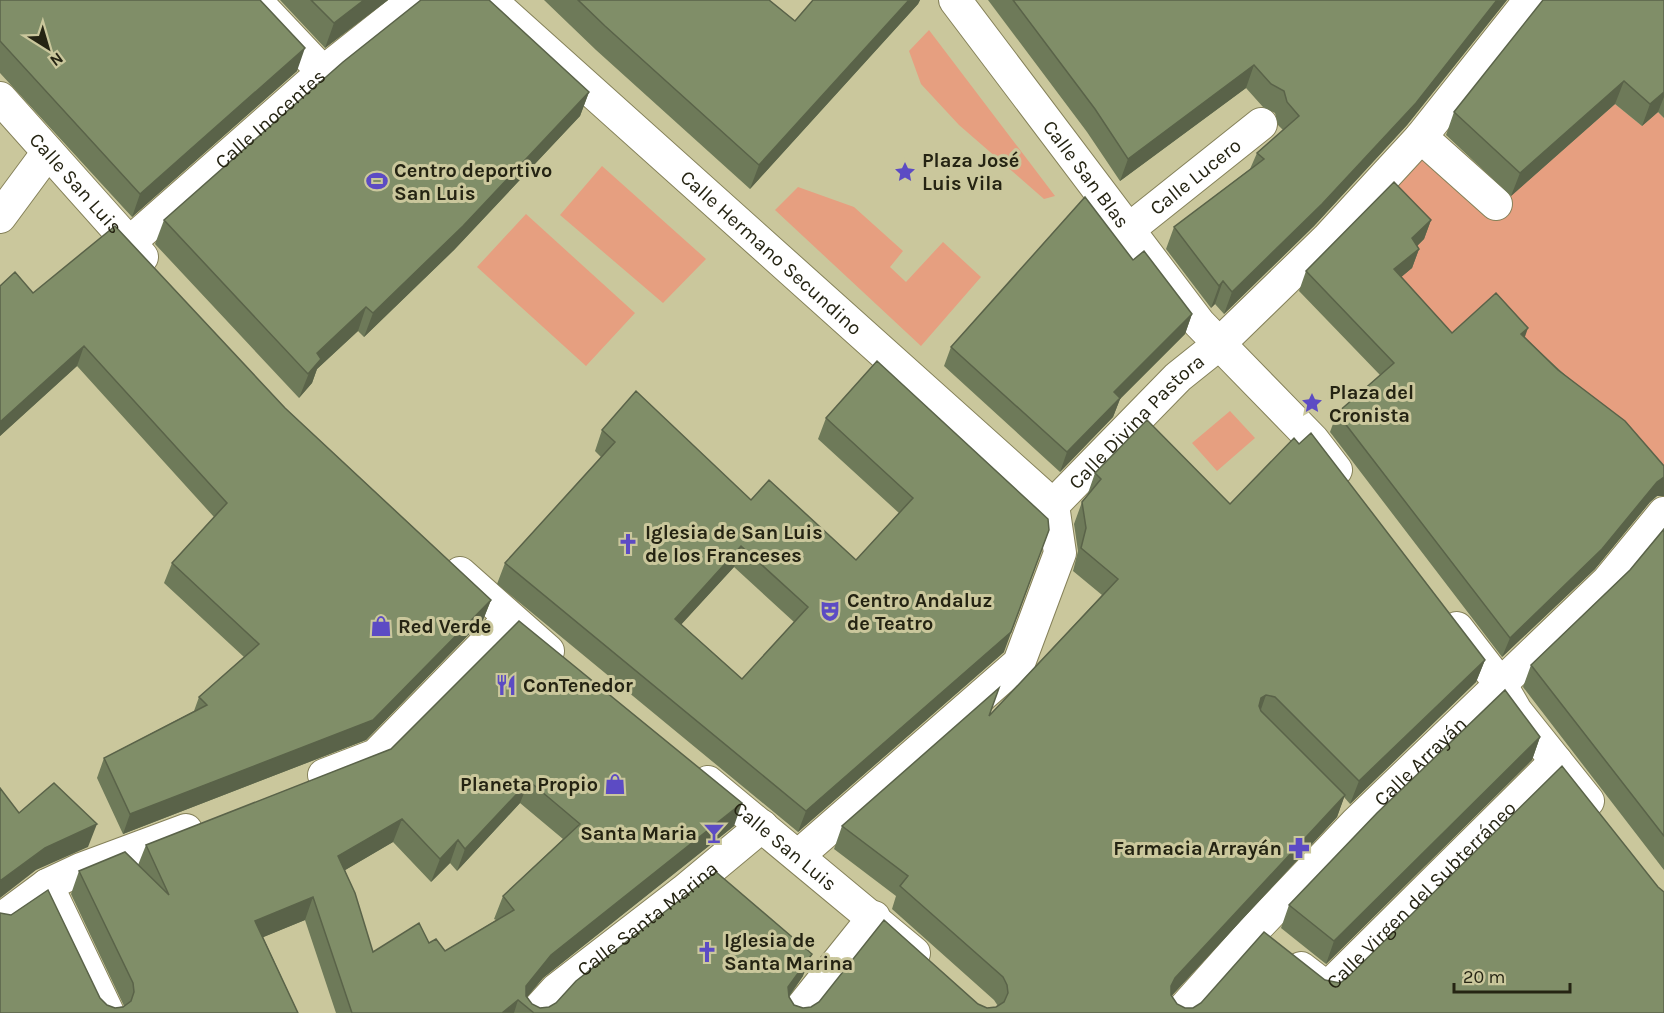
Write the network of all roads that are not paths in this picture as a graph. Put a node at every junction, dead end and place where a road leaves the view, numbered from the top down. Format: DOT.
graph roads {
  1 [pos="255,0"];
  2 [pos="414,0"];
  3 [pos="490,0"];
  4 [pos="955,0"];
  5 [pos="1530,0"];
  6 [pos="323,72"];
  7 [pos="0,98"];
  8 [pos="1261,124"];
  9 [pos="1421,137"];
  10 [pos="48,152"];
  11 [pos="1496,204"];
  12 [pos="0,217"];
  13 [pos="1128,231"];
  14 [pos="129,243"];
  15 [pos="161,277"];
  16 [pos="1218,345"];
  17 [pos="1356,497"];
  18 [pos="1053,505"];
  19 [pos="1664,513"];
  20 [pos="439,554"];
  21 [pos="1437,601"];
  22 [pos="509,619"];
  23 [pos="572,671"];
  24 [pos="1501,685"];
  25 [pos="1556,761"];
  26 [pos="690,767"];
  27 [pos="300,785"];
  28 [pos="213,820"];
  29 [pos="1606,825"];
  30 [pos="762,826"];
  31 [pos="799,855"];
  32 [pos="47,885"];
  33 [pos="874,917"];
  34 [pos="0,921"];
  35 [pos="1269,942"];
  36 [pos="932,969"];
  37 [pos="108,1013"];
  38 [pos="535,1013"];
  39 [pos="797,1013"];
  40 [pos="1180,1013"];
  1 -- 6 [label="street"];
  2 -- 6 [label="street, Calle Inocentes"];
  3 -- 18 [label="street, Calle Hermano Secundino"];
  4 -- 13 [label="street, Calle San Blas"];
  5 -- 9 [label="street, Calle Divina Pastora"];
  6 -- 14 [label="street, Calle Inocentes"];
  7 -- 10 [label="street, Calle San Luis"];
  8 -- 13 [label="street, Calle Lucero"];
  9 -- 11 [label="street"];
  9 -- 16 [label="street, Calle Divina Pastora"];
  10 -- 12 [label="street"];
  10 -- 14 [label="street, Calle San Luis"];
  13 -- 16 [label="street, Calle San Blas"];
  14 -- 15 [label="street, Calle San Luis"];
  16 -- 17 [label="street, Calle San Blas"];
  16 -- 18 [label="street, Calle Divina Pastora"];
  18 -- 31 [label="street, Calle Divina Pastora"];
  19 -- 24 [label="street, Calle Arrayán"];
  20 -- 22 [label="street"];
  21 -- 24 [label="street"];
  22 -- 23 [label="street"];
  22 -- 27 [label="street"];
  24 -- 25 [label="street"];
  24 -- 35 [label="street, Calle Arrayán"];
  25 -- 29 [label="street"];
  25 -- 35 [label="street, Calle Virgen del Subterráneo"];
  26 -- 30 [label="street, Calle San Luis"];
  28 -- 32 [label="street"];
  30 -- 31 [label="street, Calle San Luis"];
  30 -- 38 [label="street, Calle Santa Marina"];
  31 -- 33 [label="street, Calle San Luis"];
  32 -- 34 [label="street"];
  32 -- 37 [label="street"];
  33 -- 36 [label="street, Calle San Luis"];
  33 -- 39 [label="street"];
  35 -- 40 [label="street, Calle Arrayán"];
}
